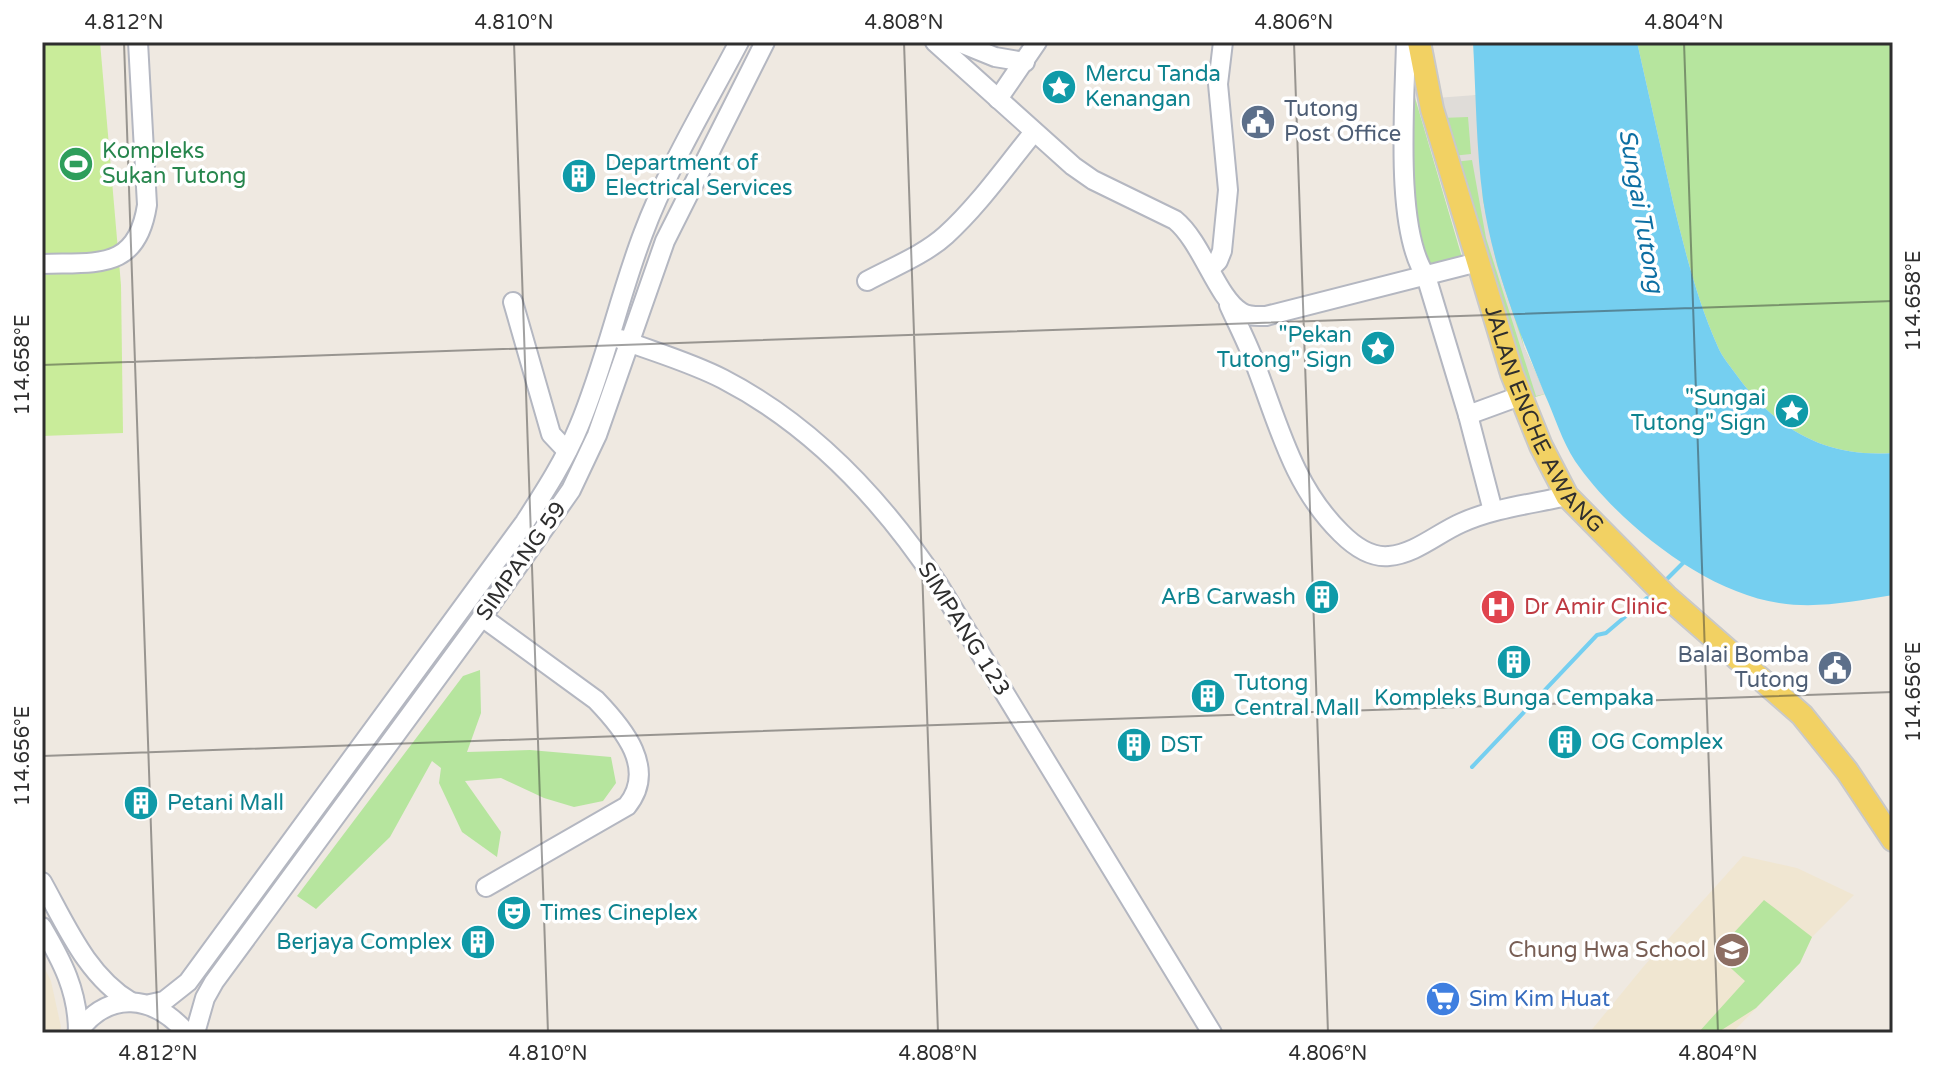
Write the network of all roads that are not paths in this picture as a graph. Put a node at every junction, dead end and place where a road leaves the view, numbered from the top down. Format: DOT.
graph roads {
  1 [pos="138,42"];
  2 [pos="739,42"];
  3 [pos="765,42"];
  4 [pos="935,42"];
  5 [pos="958,42"];
  6 [pos="1037,42"];
  7 [pos="1223,42"];
  8 [pos="1406,42"];
  9 [pos="1419,42"];
  10 [pos="1025,62"];
  11 [pos="998,99"];
  12 [pos="1034,132"];
  13 [pos="1478,262"];
  14 [pos="42,264"];
  15 [pos="1210,269"];
  16 [pos="1426,276"];
  17 [pos="867,281"];
  18 [pos="1224,293"];
  19 [pos="513,302"];
  20 [pos="1266,316"];
  21 [pos="609,335"];
  22 [pos="629,343"];
  23 [pos="1254,360"];
  24 [pos="1520,396"];
  25 [pos="1468,415"];
  26 [pos="567,451"];
  27 [pos="1567,496"];
  28 [pos="1493,511"];
  29 [pos="482,617"];
  30 [pos="1893,840"];
  31 [pos="42,882"];
  32 [pos="486,887"];
  33 [pos="42,927"];
  34 [pos="141,1003"];
  35 [pos="77,1032"];
  36 [pos="187,1033"];
  37 [pos="195,1033"];
  38 [pos="1212,1033"];
  1 -- 14 [label="street"];
  2 -- 21 [label="street, SIMPANG 59"];
  3 -- 22 [label="street, SIMPANG 59"];
  4 -- 11 [label="street"];
  5 -- 10 [label="street"];
  6 -- 10 [label="street"];
  7 -- 15 [label="street"];
  8 -- 16 [label="street"];
  9 -- 13 [label="main road, JALAN ENCHE AWANG"];
  10 -- 11 [label="street"];
  11 -- 12 [label="street"];
  12 -- 15 [label="street"];
  12 -- 17 [label="street"];
  13 -- 16 [label="street"];
  13 -- 24 [label="main road, JALAN ENCHE AWANG"];
  15 -- 18 [label="street"];
  16 -- 20 [label="street"];
  16 -- 25 [label="street"];
  18 -- 20 [label="street"];
  18 -- 23 [label="street"];
  19 -- 26 [label="street"];
  20 -- 23 [label="street"];
  21 -- 22 [label="street, SIMPANG 123"];
  21 -- 26 [label="street, SIMPANG 59"];
  22 -- 29 [label="street, SIMPANG 59"];
  22 -- 38 [label="street, SIMPANG 123"];
  23 -- 28 [label="street"];
  24 -- 25 [label="street"];
  24 -- 27 [label="main road, JALAN ENCHE AWANG"];
  25 -- 28 [label="street"];
  26 -- 34 [label="street, SIMPANG 59"];
  27 -- 28 [label="street"];
  27 -- 30 [label="main road, JALAN ENCHE AWANG"];
  29 -- 32 [label="street"];
  29 -- 37 [label="street, SIMPANG 59"];
  31 -- 34 [label="street"];
  33 -- 35 [label="street"];
  34 -- 35 [label="street, SIMPANG 59"];
  34 -- 36 [label="street"];
}
